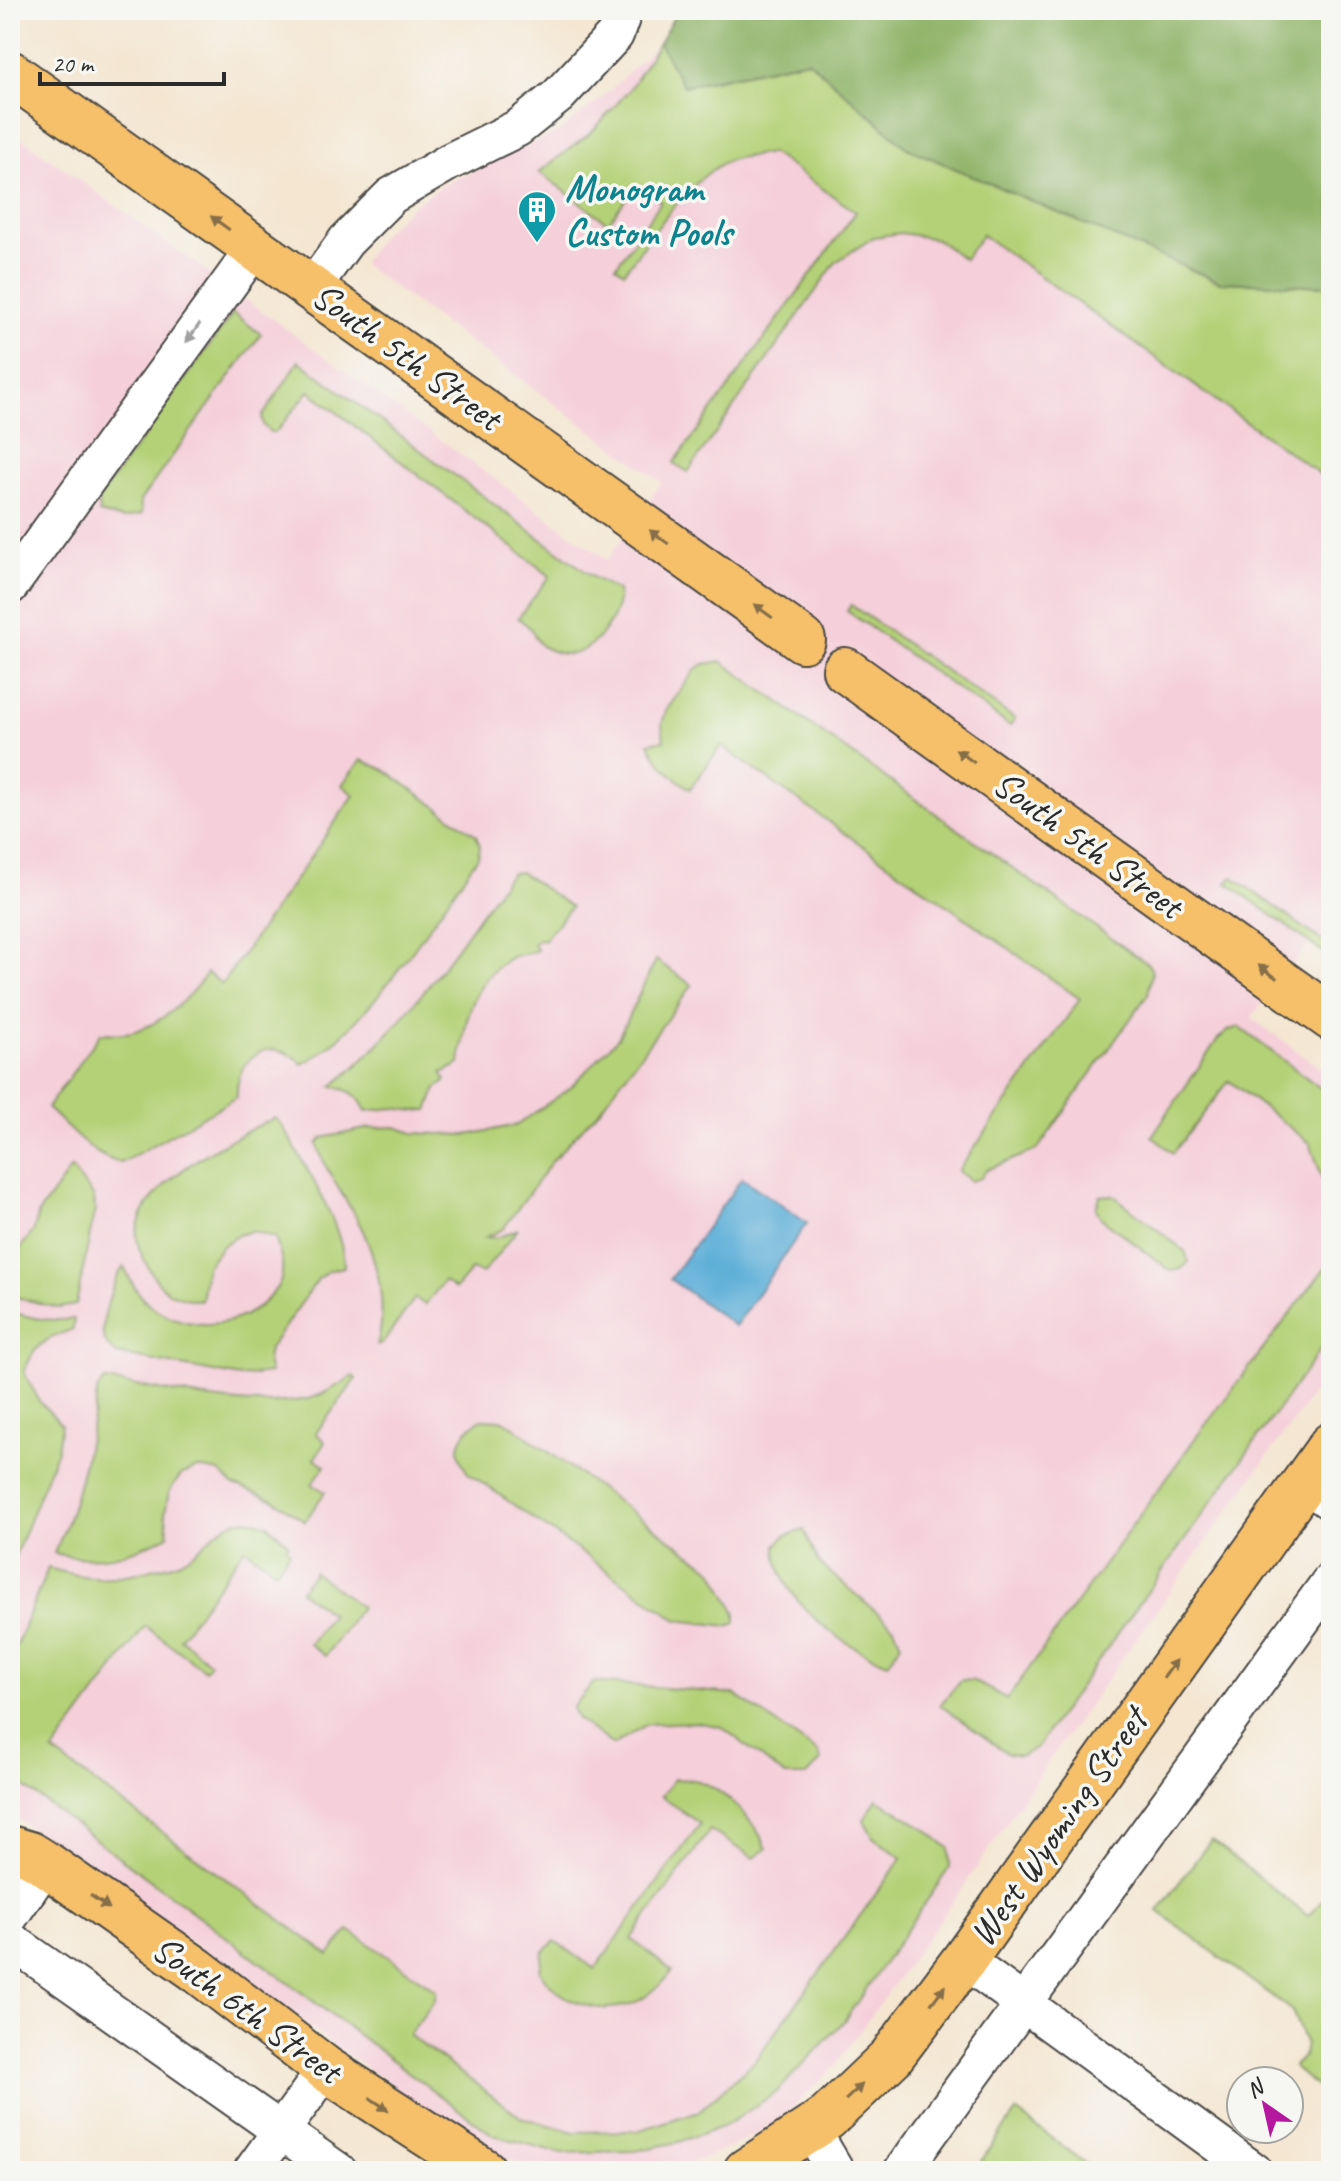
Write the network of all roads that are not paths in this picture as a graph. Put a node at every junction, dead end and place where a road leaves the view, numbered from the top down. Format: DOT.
graph roads {
  1 [pos="624,10"];
  2 [pos="10,73"];
  3 [pos="255,248"];
  4 [pos="312,288"];
  5 [pos="10,586"];
  6 [pos="803,640"];
  7 [pos="845,670"];
  8 [pos="1331,1018"];
  9 [pos="1331,1445"];
  10 [pos="1318,1492"];
  11 [pos="1331,1580"];
  12 [pos="28,1856"];
  13 [pos="10,1916"];
  14 [pos="10,1940"];
  15 [pos="964,1960"];
  16 [pos="1024,2003"];
  17 [pos="326,2069"];
  18 [pos="811,2129"];
  19 [pos="281,2131"];
  20 [pos="252,2171"];
  21 [pos="338,2171"];
  22 [pos="484,2171"];
  23 [pos="746,2171"];
  24 [pos="836,2171"];
  25 [pos="902,2171"];
  26 [pos="1254,2171"];
  1 -- 4 [label="lane"];
  3 -- 2 [label="main road, South 5th Street, one-way"];
  3 -- 4 [label="main road, South 5th Street"];
  3 -- 5 [label="lane, one-way"];
  6 -- 4 [label="main road, South 5th Street, one-way"];
  8 -- 7 [label="main road, South 5th Street, one-way"];
  9 -- 10 [label="main road, West Wyoming Street"];
  15 -- 10 [label="main road, West Wyoming Street, one-way"];
  11 -- 16 [label="lane, West Wyoming Street"];
  12 -- 13 [label="lane"];
  12 -- 17 [label="main road, South 6th Street, one-way"];
  14 -- 19 [label="lane, South 6th Street"];
  15 -- 16 [label="lane"];
  18 -- 15 [label="main road, West Wyoming Street, one-way"];
  16 -- 25 [label="lane, West Wyoming Street"];
  16 -- 26 [label="lane"];
  17 -- 19 [label="lane"];
  17 -- 22 [label="main road, South 6th Street, one-way"];
  18 -- 23 [label="main road, West Wyoming Street"];
  18 -- 24 [label="lane"];
  19 -- 20 [label="lane"];
  19 -- 21 [label="lane, South 6th Street"];
}
